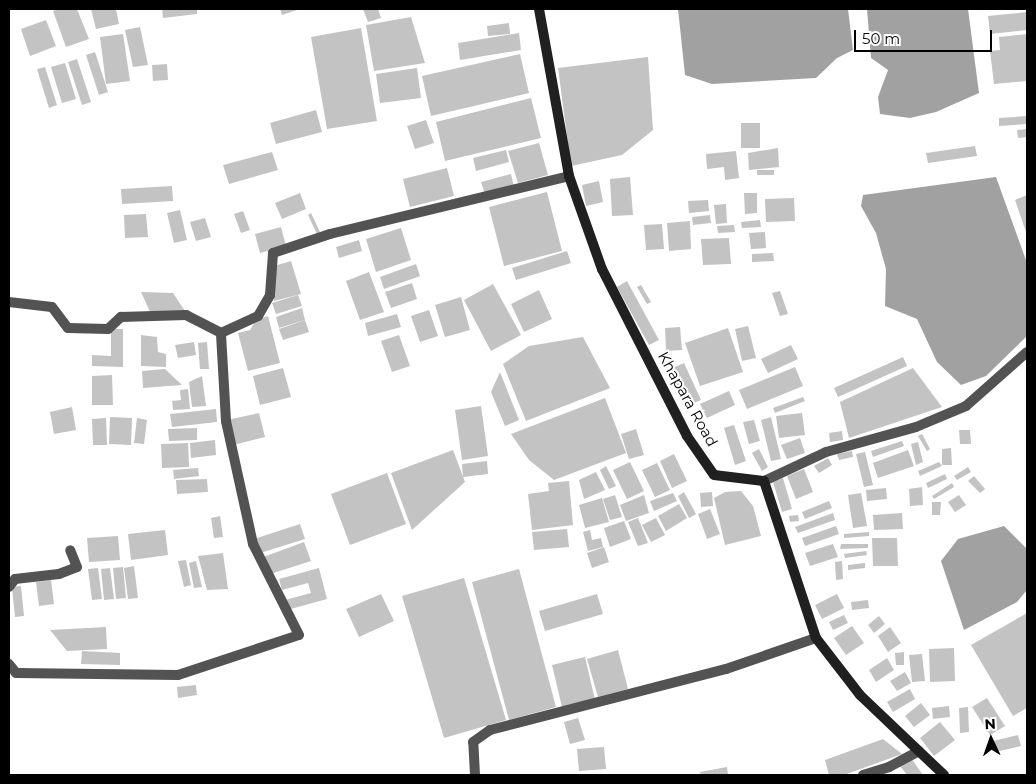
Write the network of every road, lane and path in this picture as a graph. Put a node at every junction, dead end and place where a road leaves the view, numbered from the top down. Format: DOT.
graph roads {
  1 [pos="539,9"];
  2 [pos="569,176"];
  3 [pos="9,302"];
  4 [pos="222,333"];
  5 [pos="1027,352"];
  6 [pos="764,481"];
  7 [pos="70,550"];
  8 [pos="9,587"];
  9 [pos="816,638"];
  10 [pos="9,664"];
  11 [pos="918,751"];
  12 [pos="474,775"];
  13 [pos="863,775"];
  14 [pos="944,775"];
  1 -- 2 [label="street, Khapara Road"];
  2 -- 4 [label="street"];
  2 -- 6 [label="street, Khapara Road"];
  3 -- 4 [label="street"];
  4 -- 10 [label="street"];
  5 -- 6 [label="street"];
  6 -- 9 [label="street"];
  7 -- 8 [label="street"];
  9 -- 11 [label="street"];
  9 -- 12 [label="street"];
  11 -- 13 [label="street"];
  11 -- 14 [label="street"];
}
